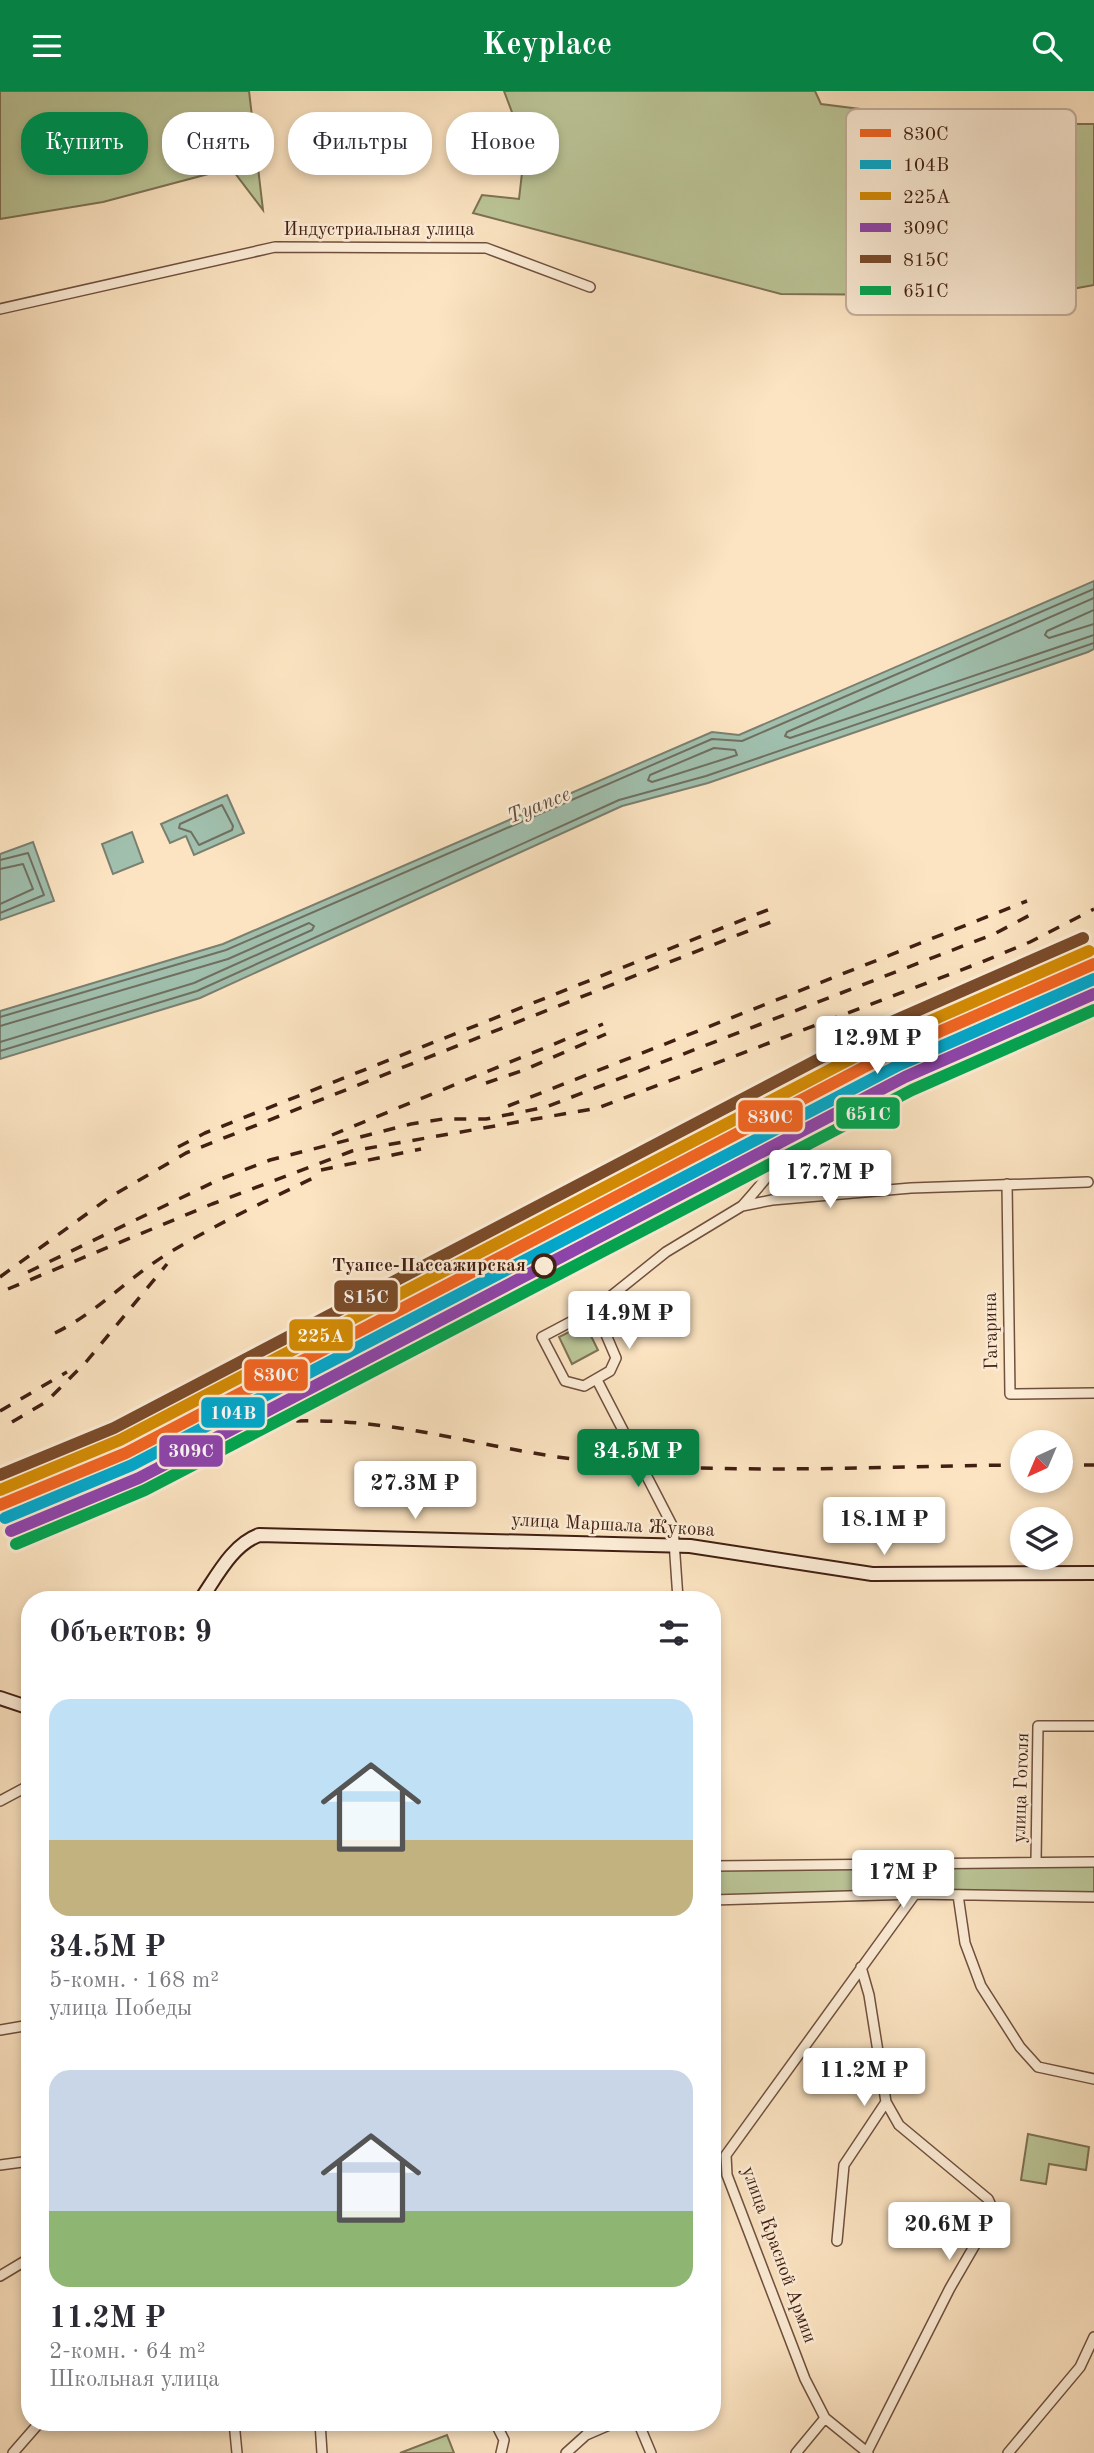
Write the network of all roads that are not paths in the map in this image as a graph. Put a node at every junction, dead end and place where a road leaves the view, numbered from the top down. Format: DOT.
graph roads {
  1 [pos="590,286"];
  2 [pos="0,309"];
  3 [pos="1062,1022"];
  4 [pos="1088,1182"];
  5 [pos="1007,1184"];
  6 [pos="742,1206"];
  7 [pos="595,1309"];
  8 [pos="597,1380"];
  9 [pos="1094,1393"];
  10 [pos="676,1545"];
  11 [pos="1094,1573"];
  12 [pos="207,1591"];
  13 [pos="678,1591"];
  14 [pos="0,1698"];
  15 [pos="21,1704"];
  16 [pos="1094,1726"];
  17 [pos="21,1790"];
  18 [pos="0,1801"];
  19 [pos="1036,1862"];
  20 [pos="1094,1862"];
  21 [pos="721,1866"];
  22 [pos="915,1895"];
  23 [pos="958,1895"];
  24 [pos="1094,1897"];
  25 [pos="721,1900"];
  26 [pos="861,1967"];
  27 [pos="21,2026"];
  28 [pos="0,2030"];
  29 [pos="1094,2079"];
  30 [pos="886,2102"];
  31 [pos="21,2162"];
  32 [pos="0,2165"];
  33 [pos="837,2241"];
  34 [pos="21,2263"];
  35 [pos="0,2276"];
  36 [pos="1094,2337"];
  37 [pos="825,2418"];
  38 [pos="32,2431"];
  39 [pos="235,2431"];
  40 [pos="321,2431"];
  41 [pos="500,2431"];
  42 [pos="596,2431"];
  43 [pos="642,2431"];
  44 [pos="867,2452"];
  45 [pos="13,2453"];
  46 [pos="237,2453"];
  47 [pos="322,2453"];
  48 [pos="501,2453"];
  49 [pos="566,2453"];
  50 [pos="651,2453"];
  51 [pos="796,2453"];
  52 [pos="1008,2453"];
  1 -- 2 [label="street, Индустриальная улица"];
  3 -- 6 [label="street"];
  4 -- 5 [label="street"];
  5 -- 6 [label="street"];
  5 -- 9 [label="street, Гагарина"];
  6 -- 7 [label="street"];
  7 -- 8 [label="street"];
  7 -- 8 [label="street"];
  8 -- 10 [label="street"];
  10 -- 11 [label="main road, улица Маршала Жукова"];
  10 -- 12 [label="main road, улица Маршала Жукова"];
  10 -- 13 [label="street"];
  14 -- 15 [label="main road"];
  16 -- 19 [label="street, улица Гоголя"];
  17 -- 18 [label="street"];
  19 -- 20 [label="street"];
  19 -- 21 [label="street"];
  22 -- 23 [label="street"];
  22 -- 25 [label="street"];
  22 -- 26 [label="street, улица Красной Армии"];
  23 -- 24 [label="street"];
  23 -- 29 [label="street"];
  26 -- 30 [label="street"];
  26 -- 37 [label="street, улица Красной Армии"];
  27 -- 28 [label="street"];
  30 -- 33 [label="street"];
  30 -- 44 [label="street"];
  31 -- 32 [label="street"];
  34 -- 35 [label="street"];
  36 -- 52 [label="street"];
  37 -- 44 [label="street, улица Красной Армии"];
  37 -- 51 [label="street"];
  38 -- 45 [label="street"];
  39 -- 46 [label="street"];
  40 -- 47 [label="street"];
  41 -- 48 [label="street"];
  42 -- 49 [label="street"];
  43 -- 50 [label="street"];
}
